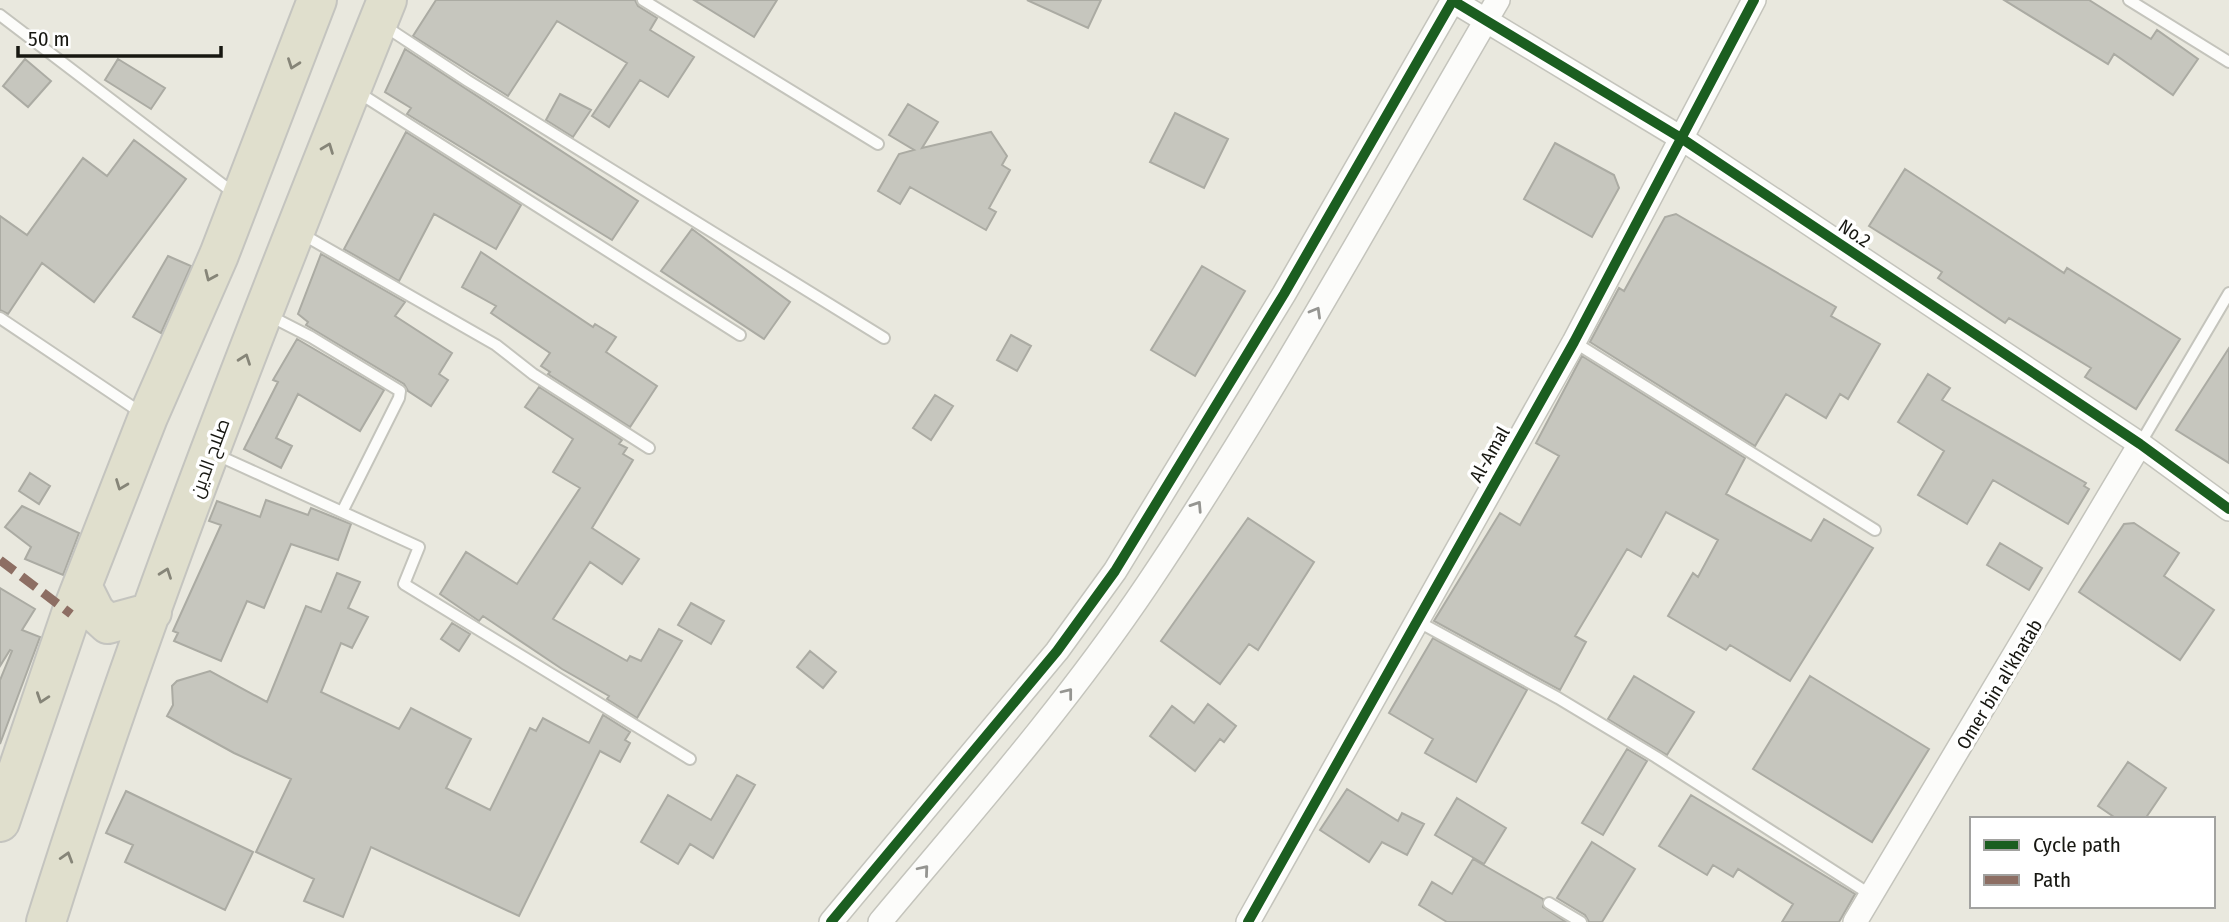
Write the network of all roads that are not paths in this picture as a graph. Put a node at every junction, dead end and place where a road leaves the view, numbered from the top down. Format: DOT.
graph roads {
  1 [pos="317,0"];
  2 [pos="643,0"];
  3 [pos="1453,0"];
  4 [pos="1754,0"];
  5 [pos="2129,0"];
  6 [pos="1492,10"];
  7 [pos="382,11"];
  8 [pos="0,15"];
  9 [pos="2229,62"];
  10 [pos="351,88"];
  11 [pos="1681,138"];
  12 [pos="878,144"];
  13 [pos="240,198"];
  14 [pos="296,231"];
  15 [pos="2229,293"];
  16 [pos="262,312"];
  17 [pos="0,318"];
  18 [pos="740,335"];
  19 [pos="884,338"];
  20 [pos="1574,342"];
  21 [pos="148,417"];
  22 [pos="2140,444"];
  23 [pos="649,448"];
  24 [pos="211,453"];
  25 [pos="2229,509"];
  26 [pos="343,510"];
  27 [pos="1875,530"];
  28 [pos="82,586"];
  29 [pos="152,612"];
  30 [pos="1417,621"];
  31 [pos="690,759"];
  32 [pos="0,822"];
  33 [pos="1871,895"];
  34 [pos="1549,903"];
  35 [pos="46,922"];
  36 [pos="831,922"];
  37 [pos="880,922"];
  38 [pos="1248,922"];
  39 [pos="1580,922"];
  40 [pos="1855,922"];
  1 -- 13 [label="highway, one-way"];
  2 -- 12 [label="lane"];
  3 -- 6 [label="street, No.2"];
  3 -- 36 [label="street"];
  4 -- 11 [label="street, Al-Amal"];
  5 -- 9 [label="lane"];
  6 -- 11 [label="street, No.2"];
  37 -- 6 [label="street, one-way"];
  7 -- 10 [label="highway, صلاح الدين"];
  7 -- 19 [label="lane"];
  8 -- 13 [label="lane"];
  14 -- 10 [label="highway, صلاح الدين, one-way"];
  10 -- 18 [label="lane"];
  11 -- 20 [label="street, Al-Amal"];
  11 -- 22 [label="street, No.2"];
  13 -- 21 [label="highway, one-way"];
  14 -- 16 [label="highway, صلاح الدين"];
  14 -- 23 [label="lane"];
  15 -- 22 [label="lane"];
  24 -- 16 [label="highway, صلاح الدين, one-way"];
  16 -- 26 [label="lane"];
  17 -- 21 [label="lane"];
  20 -- 27 [label="lane"];
  20 -- 30 [label="street, Al-Amal"];
  21 -- 28 [label="highway, one-way"];
  22 -- 25 [label="street, No.2"];
  22 -- 33 [label="street, Omer bin al'khatab"];
  24 -- 26 [label="lane"];
  29 -- 24 [label="highway, صلاح الدين, one-way"];
  26 -- 31 [label="lane"];
  28 -- 29 [label="highway"];
  28 -- 32 [label="highway, one-way"];
  35 -- 29 [label="highway, صلاح الدين, one-way"];
  30 -- 33 [label="lane"];
  30 -- 38 [label="street, Al-Amal"];
  33 -- 40 [label="street, Omer bin al'khatab"];
  34 -- 39 [label="lane"];
}
